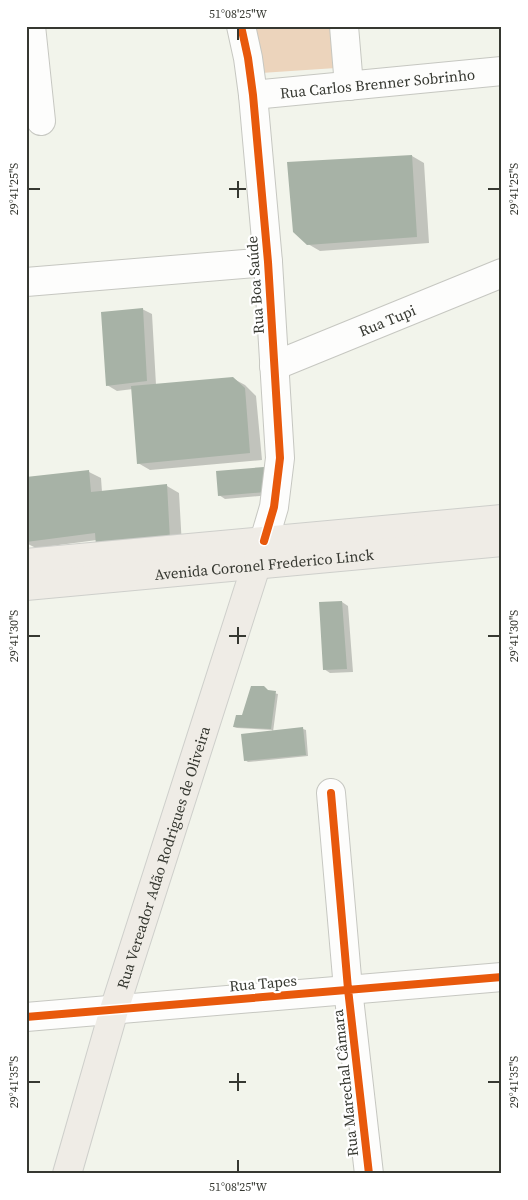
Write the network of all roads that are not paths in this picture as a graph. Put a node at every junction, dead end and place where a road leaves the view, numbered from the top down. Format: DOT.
graph roads {
  1 [pos="31,26"];
  2 [pos="241,26"];
  3 [pos="344,26"];
  4 [pos="502,71"];
  5 [pos="350,86"];
  6 [pos="253,95"];
  7 [pos="41,121"];
  8 [pos="268,262"];
  9 [pos="502,273"];
  10 [pos="26,282"];
  11 [pos="274,366"];
  12 [pos="502,520"];
  13 [pos="502,542"];
  14 [pos="260,553"];
  15 [pos="26,564"];
  16 [pos="26,586"];
  17 [pos="331,793"];
  18 [pos="502,977"];
  19 [pos="348,989"];
  20 [pos="114,1010"];
  21 [pos="26,1017"];
  22 [pos="67,1174"];
  23 [pos="369,1174"];
  1 -- 7 [label="street"];
  2 -- 6 [label="street, Rua Boa Saúde"];
  3 -- 5 [label="street"];
  4 -- 5 [label="street, Rua Carlos Brenner Sobrinho"];
  5 -- 6 [label="street, Rua Carlos Brenner Sobrinho"];
  6 -- 8 [label="street, Rua Boa Saúde"];
  8 -- 10 [label="street"];
  8 -- 11 [label="street, Rua Boa Saúde"];
  9 -- 11 [label="street, Rua Tupi"];
  11 -- 14 [label="street, Rua Boa Saúde"];
  12 -- 14 [label="main road, Avenida Coronel Frederico Linck"];
  13 -- 14 [label="main road, Avenida Coronel Frederico Linck"];
  14 -- 15 [label="main road, Avenida Coronel Frederico Linck"];
  14 -- 16 [label="main road, Avenida Coronel Frederico Linck"];
  14 -- 20 [label="main road, Rua Vereador Adão Rodrigues de Oliveira"];
  17 -- 19 [label="street, Rua Marechal Câmara"];
  18 -- 19 [label="street, Rua Tapes"];
  19 -- 20 [label="street, Rua Tapes"];
  19 -- 23 [label="street, Rua Marechal Câmara"];
  20 -- 21 [label="street, Rua Tapes"];
  20 -- 22 [label="main road, Rua Vereador Adão Rodrigues de Oliveira"];
}
